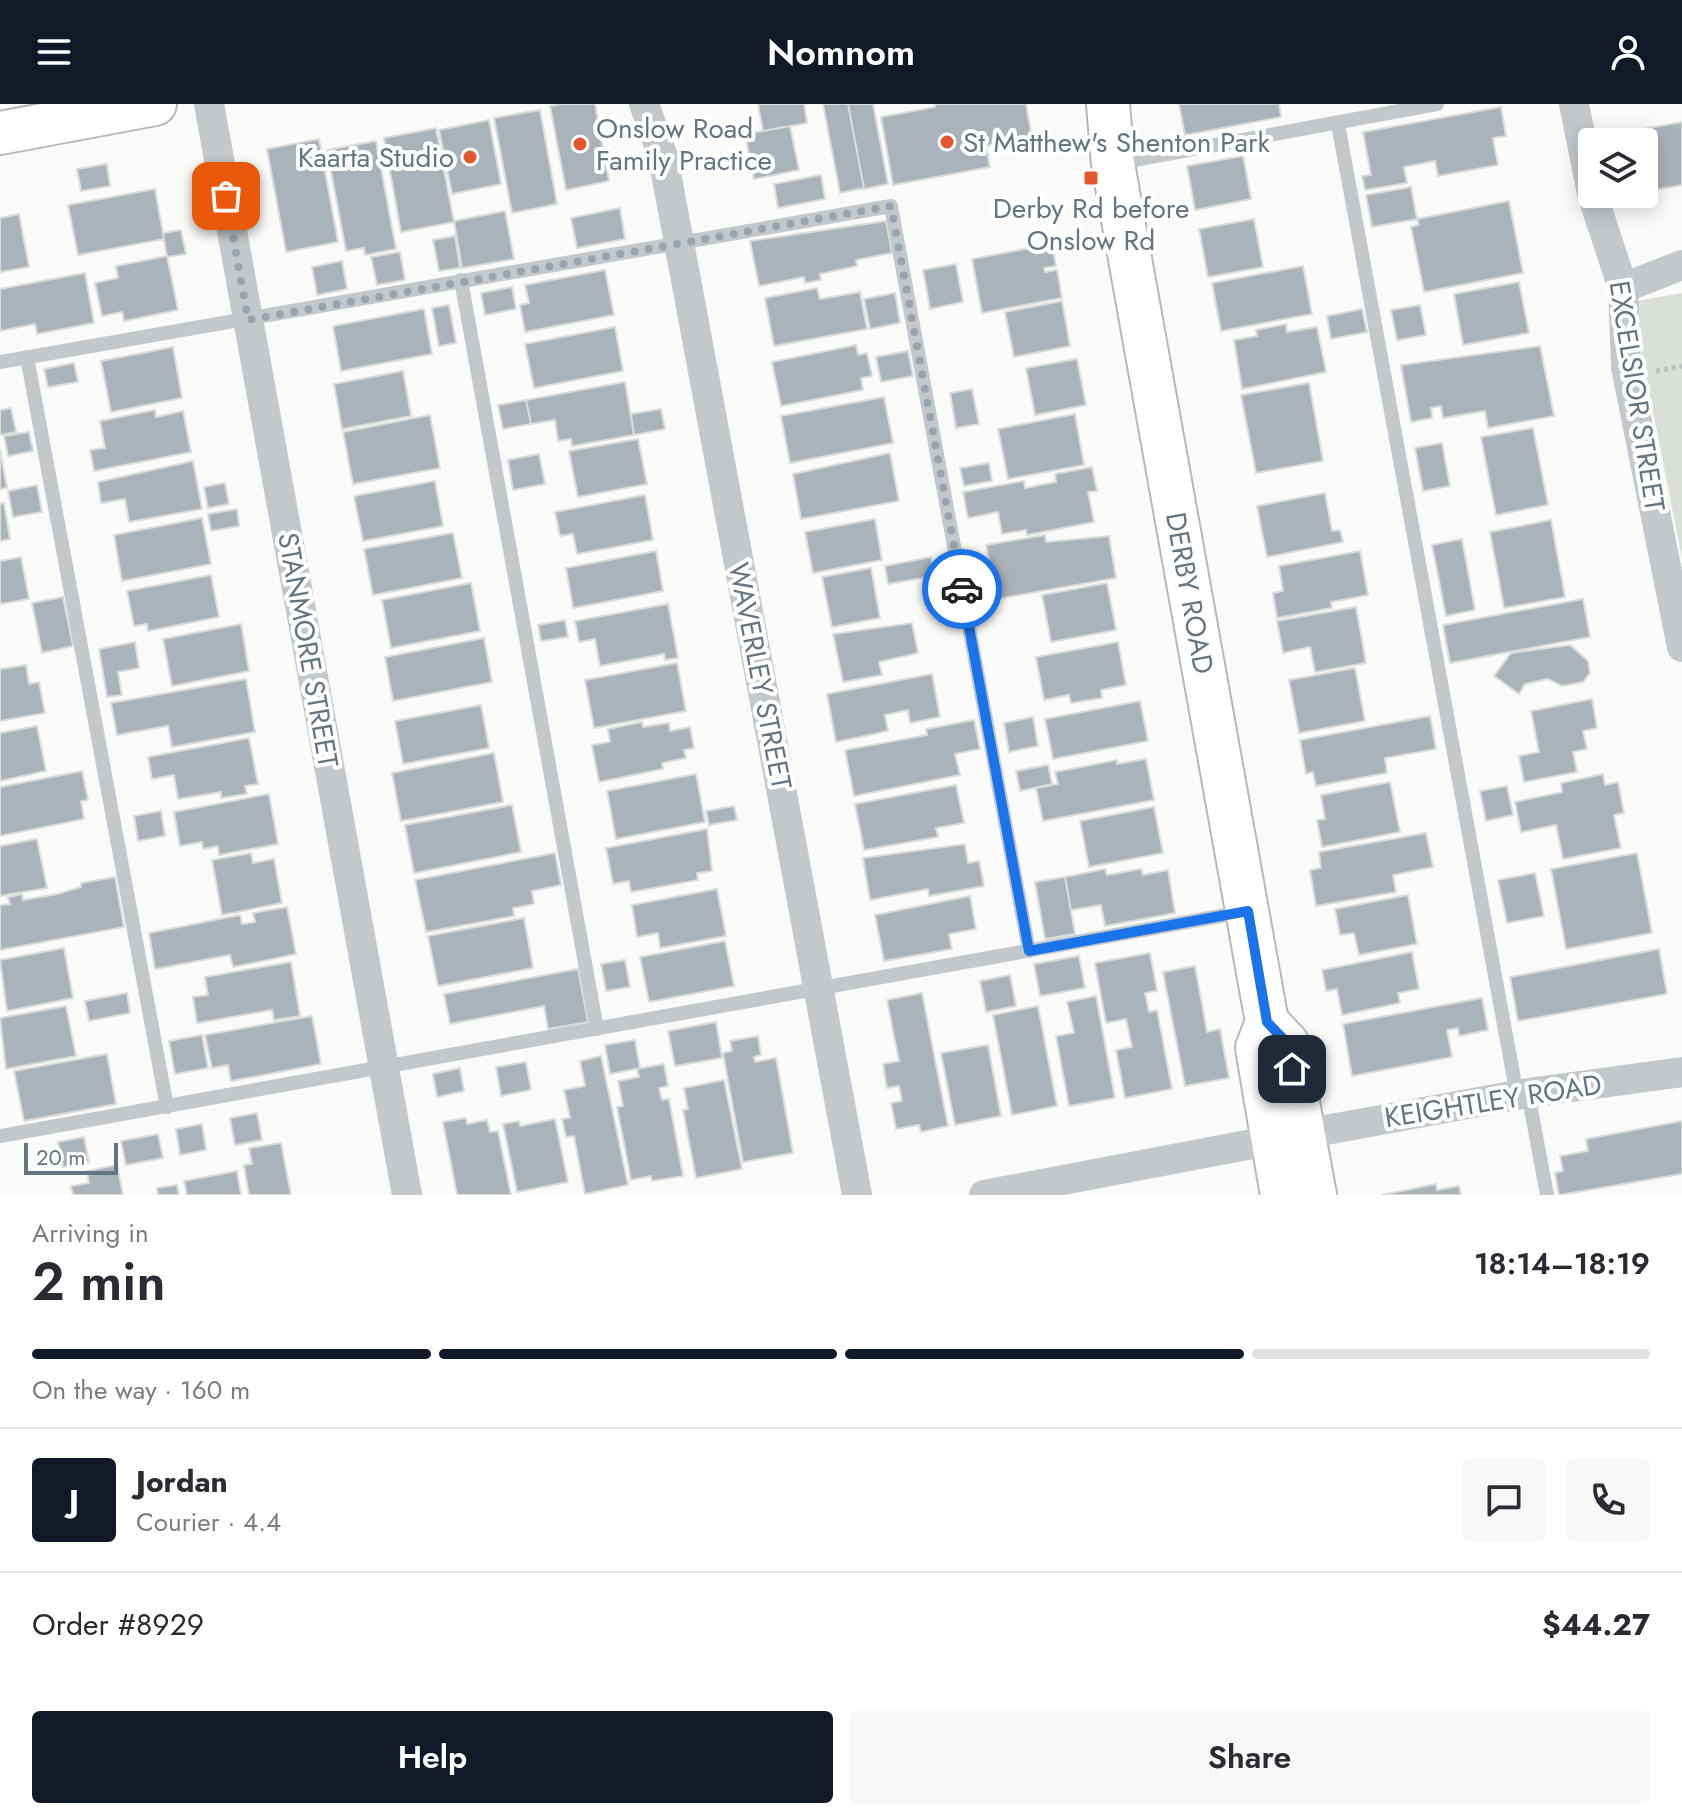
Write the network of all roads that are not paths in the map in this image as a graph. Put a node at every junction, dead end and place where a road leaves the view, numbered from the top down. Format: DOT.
graph roads {
  1 [pos="155,104"];
  2 [pos="209,104"];
  3 [pos="644,104"];
  4 [pos="662,104"];
  5 [pos="1091,104"];
  6 [pos="1108,104"];
  7 [pos="1437,104"];
  8 [pos="1574,104"];
  9 [pos="1338,124"];
  10 [pos="25,125"];
  11 [pos="1579,128"];
  12 [pos="663,157"];
  13 [pos="1113,164"];
  14 [pos="1597,208"];
  15 [pos="679,241"];
  16 [pos="1682,265"];
  17 [pos="461,280"];
  18 [pos="1623,288"];
  19 [pos="248,320"];
  20 [pos="27,357"];
  21 [pos="0,362"];
  22 [pos="1682,647"];
  23 [pos="1248,911"];
  24 [pos="1029,951"];
  25 [pos="818,989"];
  26 [pos="597,1029"];
  27 [pos="384,1067"];
  28 [pos="1682,1072"];
  29 [pos="1523,1094"];
  30 [pos="167,1107"];
  31 [pos="0,1136"];
  32 [pos="1288,1137"];
  33 [pos="407,1195"];
  34 [pos="857,1195"];
  35 [pos="984,1195"];
  36 [pos="1282,1195"];
  37 [pos="1315,1195"];
  38 [pos="1547,1195"];
  1 -- 10 [label="street"];
  2 -- 19 [label="street, STANMORE STREET"];
  3 -- 12 [label="street, WAVERLEY STREET"];
  4 -- 12 [label="street, WAVERLEY STREET"];
  5 -- 13 [label="street, DERBY ROAD"];
  6 -- 13 [label="street, DERBY ROAD"];
  7 -- 9 [label="lane"];
  8 -- 11 [label="street, EXCELSIOR STREET"];
  9 -- 13 [label="lane"];
  9 -- 29 [label="lane"];
  12 -- 15 [label="street, WAVERLEY STREET"];
  13 -- 23 [label="street, DERBY ROAD"];
  14 -- 18 [label="street, EXCELSIOR STREET"];
  15 -- 17 [label="lane"];
  15 -- 24 [label="lane"];
  15 -- 25 [label="street, WAVERLEY STREET"];
  16 -- 18 [label="street"];
  17 -- 19 [label="lane"];
  17 -- 26 [label="lane"];
  18 -- 22 [label="street, EXCELSIOR STREET"];
  19 -- 20 [label="lane"];
  19 -- 27 [label="street, STANMORE STREET"];
  20 -- 21 [label="lane"];
  20 -- 30 [label="lane"];
  23 -- 24 [label="lane"];
  23 -- 32 [label="street, DERBY ROAD"];
  24 -- 25 [label="lane"];
  25 -- 26 [label="lane"];
  25 -- 34 [label="street, WAVERLEY STREET"];
  26 -- 27 [label="lane"];
  27 -- 30 [label="lane"];
  27 -- 33 [label="street, STANMORE STREET"];
  28 -- 29 [label="street, KEIGHTLEY ROAD"];
  29 -- 32 [label="street, KEIGHTLEY ROAD"];
  29 -- 38 [label="lane"];
  30 -- 31 [label="lane"];
  32 -- 35 [label="street, KEIGHTLEY ROAD"];
  32 -- 36 [label="street, DERBY ROAD"];
  32 -- 37 [label="street, DERBY ROAD"];
}
